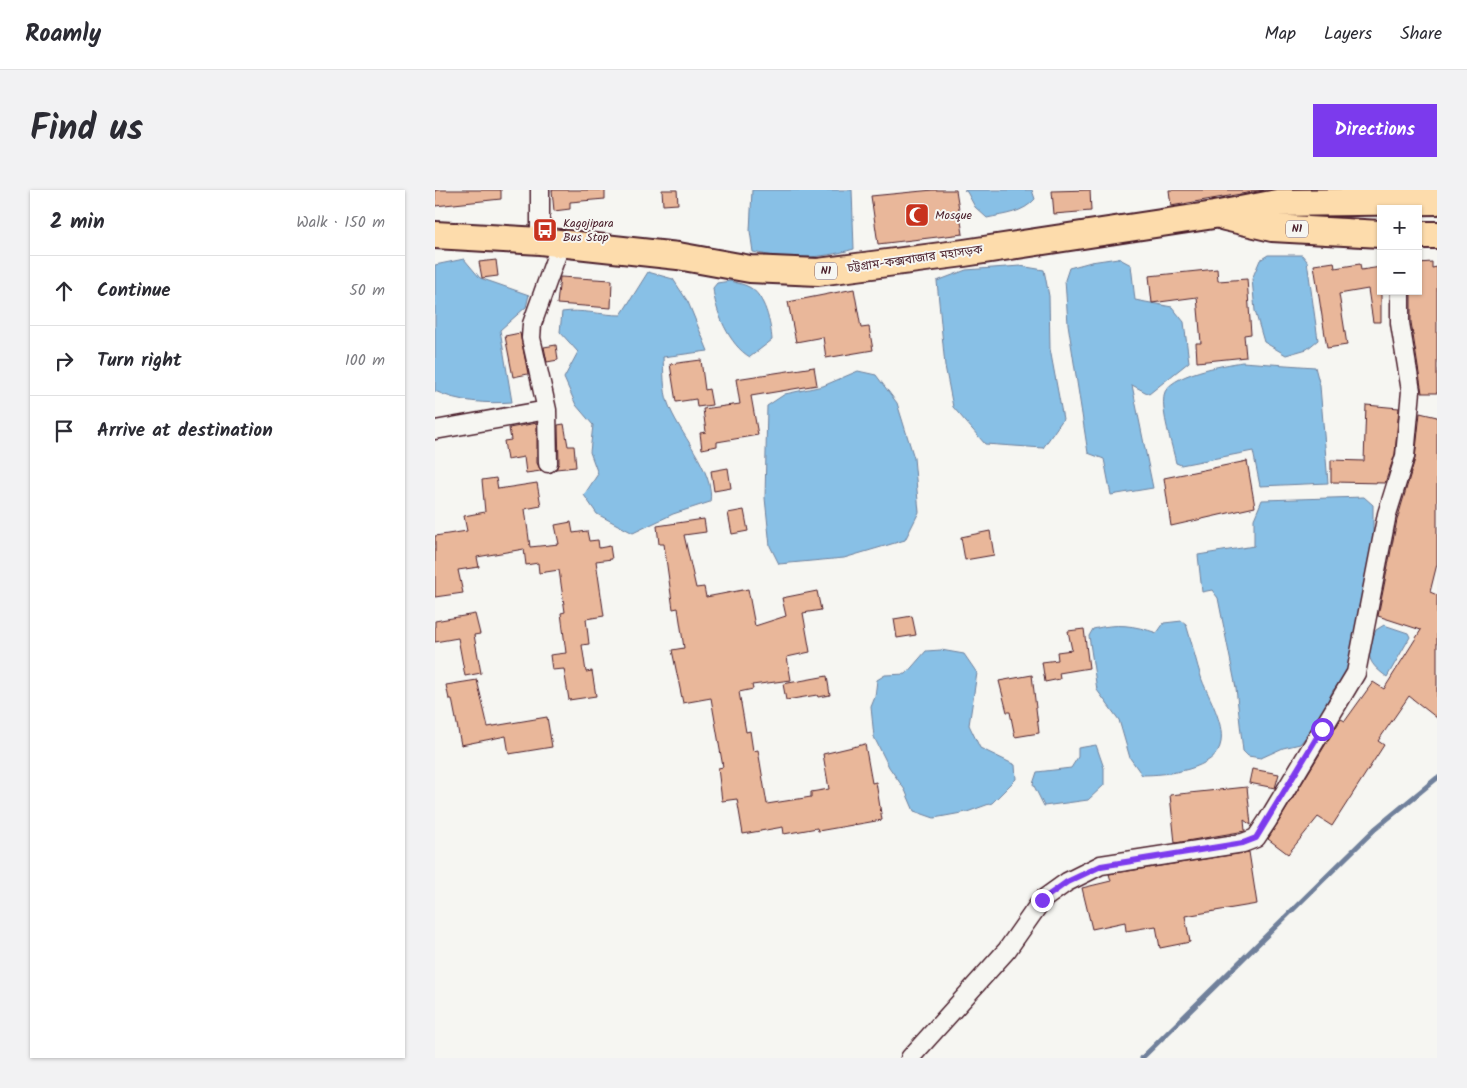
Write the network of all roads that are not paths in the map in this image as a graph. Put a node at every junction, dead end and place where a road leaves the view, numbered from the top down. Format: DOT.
graph roads {
  1 [pos="540,190"];
  2 [pos="1437,201"];
  3 [pos="1214,215"];
  4 [pos="1377,234"];
  5 [pos="435,235"];
  6 [pos="1422,235"];
  7 [pos="1437,235"];
  8 [pos="550,242"];
  9 [pos="1400,295"];
  10 [pos="547,410"];
  11 [pos="435,430"];
  12 [pos="548,463"];
  13 [pos="910,1058"];
  1 -- 8 [label="street"];
  2 -- 3 [label="highway, চট্টগ্রাম-কক্সবাজার মহাসড়ক / N1"];
  3 -- 4 [label="highway, চট্টগ্রাম-কক্সবাজার মহাসড়ক / N1"];
  3 -- 8 [label="highway, চট্টগ্রাম-কক্সবাজার মহাসড়ক / N1"];
  5 -- 8 [label="highway, চট্টগ্রাম-কক্সবাজার মহাসড়ক / N1"];
  6 -- 7 [label="highway"];
  8 -- 10 [label="street"];
  9 -- 13 [label="street"];
  10 -- 11 [label="street"];
  10 -- 12 [label="street"];
}
